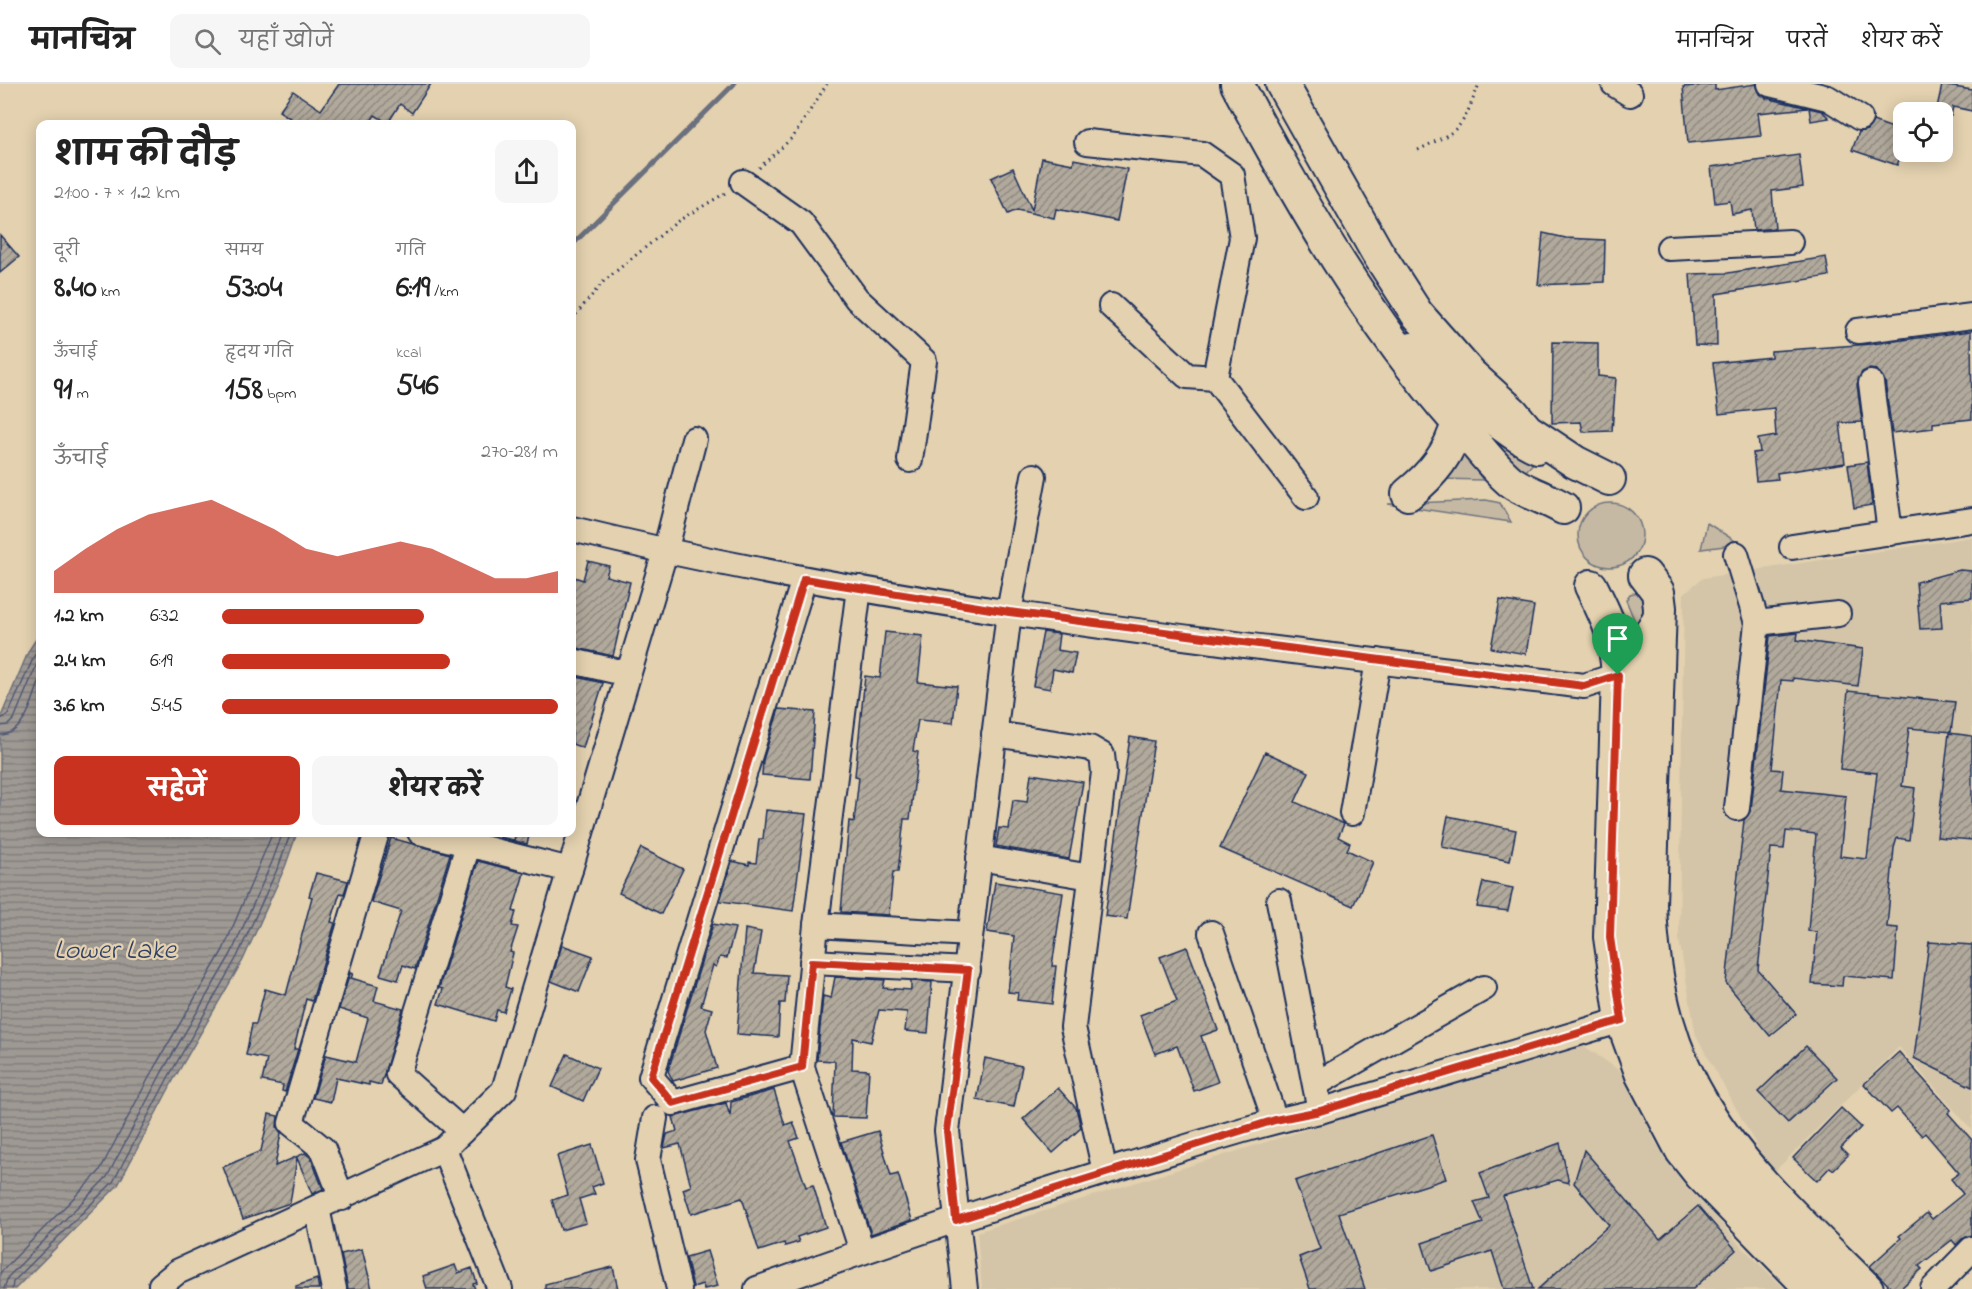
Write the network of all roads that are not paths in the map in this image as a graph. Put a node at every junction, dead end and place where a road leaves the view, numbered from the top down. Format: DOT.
graph roads {
  1 [pos="1237,84"];
  2 [pos="1252,84"];
  3 [pos="1282,84"];
  4 [pos="1770,84"];
  5 [pos="1860,118"];
  6 [pos="1087,142"];
  7 [pos="743,182"];
  8 [pos="1790,242"];
  9 [pos="1668,248"];
  10 [pos="1111,306"];
  11 [pos="1972,316"];
  12 [pos="1858,331"];
  13 [pos="1215,378"];
  14 [pos="1871,383"];
  15 [pos="1460,410"];
  16 [pos="694,439"];
  17 [pos="910,460"];
  18 [pos="1575,462"];
  19 [pos="1034,476"];
  20 [pos="1609,479"];
  21 [pos="1408,494"];
  22 [pos="1306,497"];
  23 [pos="1563,508"];
  24 [pos="1972,519"];
  25 [pos="576,530"];
  26 [pos="1890,533"];
  27 [pos="1792,547"];
  28 [pos="665,552"];
  29 [pos="1736,554"];
  30 [pos="1645,575"];
  31 [pos="804,579"];
  32 [pos="1591,586"];
  33 [pos="859,588"];
  34 [pos="1660,608"];
  35 [pos="1009,612"];
  36 [pos="1838,614"];
  37 [pos="1610,622"];
  38 [pos="1757,622"];
  39 [pos="1642,640"];
  40 [pos="1378,661"];
  41 [pos="576,662"];
  42 [pos="628,674"];
  43 [pos="1618,675"];
  44 [pos="994,734"];
  45 [pos="1737,808"];
  46 [pos="1352,813"];
  47 [pos="376,837"];
  48 [pos="470,839"];
  49 [pos="979,858"];
  50 [pos="570,870"];
  51 [pos="1091,877"];
  52 [pos="1279,901"];
  53 [pos="816,926"];
  54 [pos="1211,933"];
  55 [pos="970,934"];
  56 [pos="812,962"];
  57 [pos="968,970"];
  58 [pos="1484,988"];
  59 [pos="1622,1020"];
  60 [pos="802,1067"];
  61 [pos="1316,1084"];
  62 [pos="1320,1111"];
  63 [pos="655,1118"];
  64 [pos="1275,1120"];
  65 [pos="462,1131"];
  66 [pos="444,1149"];
  67 [pos="1105,1172"];
  68 [pos="342,1198"];
  69 [pos="317,1208"];
  70 [pos="956,1220"];
  71 [pos="1972,1249"];
  72 [pos="862,1251"];
  73 [pos="162,1289"];
  74 [pos="334,1289"];
  75 [pos="500,1289"];
  76 [pos="679,1289"];
  77 [pos="757,1289"];
  78 [pos="965,1289"];
  79 [pos="1812,1289"];
  80 [pos="1840,1289"];
  81 [pos="1867,1289"];
  82 [pos="1933,1289"];
  1 -- 15 [label="main road"];
  2 -- 15 [label="street"];
  3 -- 18 [label="main road"];
  4 -- 5 [label="street"];
  6 -- 13 [label="street"];
  7 -- 17 [label="street"];
  8 -- 9 [label="street"];
  10 -- 13 [label="street"];
  11 -- 12 [label="street"];
  13 -- 22 [label="street"];
  14 -- 26 [label="street"];
  15 -- 18 [label="street"];
  15 -- 21 [label="main road"];
  15 -- 23 [label="main road"];
  16 -- 28 [label="street"];
  18 -- 20 [label="main road"];
  19 -- 35 [label="street"];
  24 -- 26 [label="street"];
  25 -- 28 [label="street"];
  26 -- 27 [label="street"];
  28 -- 31 [label="street"];
  28 -- 42 [label="street"];
  29 -- 38 [label="street"];
  30 -- 34 [label="main road"];
  31 -- 33 [label="street"];
  31 -- 60 [label="street"];
  32 -- 37 [label="main road"];
  33 -- 35 [label="street"];
  33 -- 53 [label="street"];
  34 -- 39 [label="street"];
  34 -- 81 [label="main road"];
  35 -- 40 [label="street"];
  35 -- 44 [label="street"];
  36 -- 38 [label="street"];
  37 -- 39 [label="street"];
  37 -- 43 [label="main road"];
  38 -- 45 [label="street"];
  39 -- 80 [label="street"];
  40 -- 43 [label="street"];
  40 -- 46 [label="street"];
  41 -- 42 [label="street"];
  42 -- 50 [label="street"];
  43 -- 59 [label="main road"];
  44 -- 49 [label="street"];
  44 -- 51 [label="street"];
  47 -- 68 [label="street"];
  48 -- 50 [label="street"];
  48 -- 65 [label="street"];
  49 -- 51 [label="street"];
  49 -- 55 [label="street"];
  50 -- 65 [label="street"];
  51 -- 67 [label="street"];
  52 -- 61 [label="street"];
  53 -- 55 [label="street"];
  53 -- 56 [label="street"];
  54 -- 64 [label="street"];
  55 -- 57 [label="street"];
  56 -- 57 [label="street"];
  56 -- 60 [label="street"];
  57 -- 70 [label="street"];
  58 -- 61 [label="street"];
  59 -- 62 [label="street"];
  59 -- 79 [label="main road"];
  60 -- 72 [label="street"];
  61 -- 62 [label="street"];
  62 -- 64 [label="street"];
  63 -- 76 [label="street"];
  64 -- 67 [label="street"];
  65 -- 66 [label="street"];
  66 -- 68 [label="street"];
  66 -- 75 [label="street"];
  67 -- 70 [label="street"];
  68 -- 69 [label="street"];
  69 -- 73 [label="street"];
  69 -- 74 [label="street"];
  70 -- 72 [label="street"];
  70 -- 78 [label="street"];
  71 -- 82 [label="street"];
  72 -- 77 [label="street"];
}
